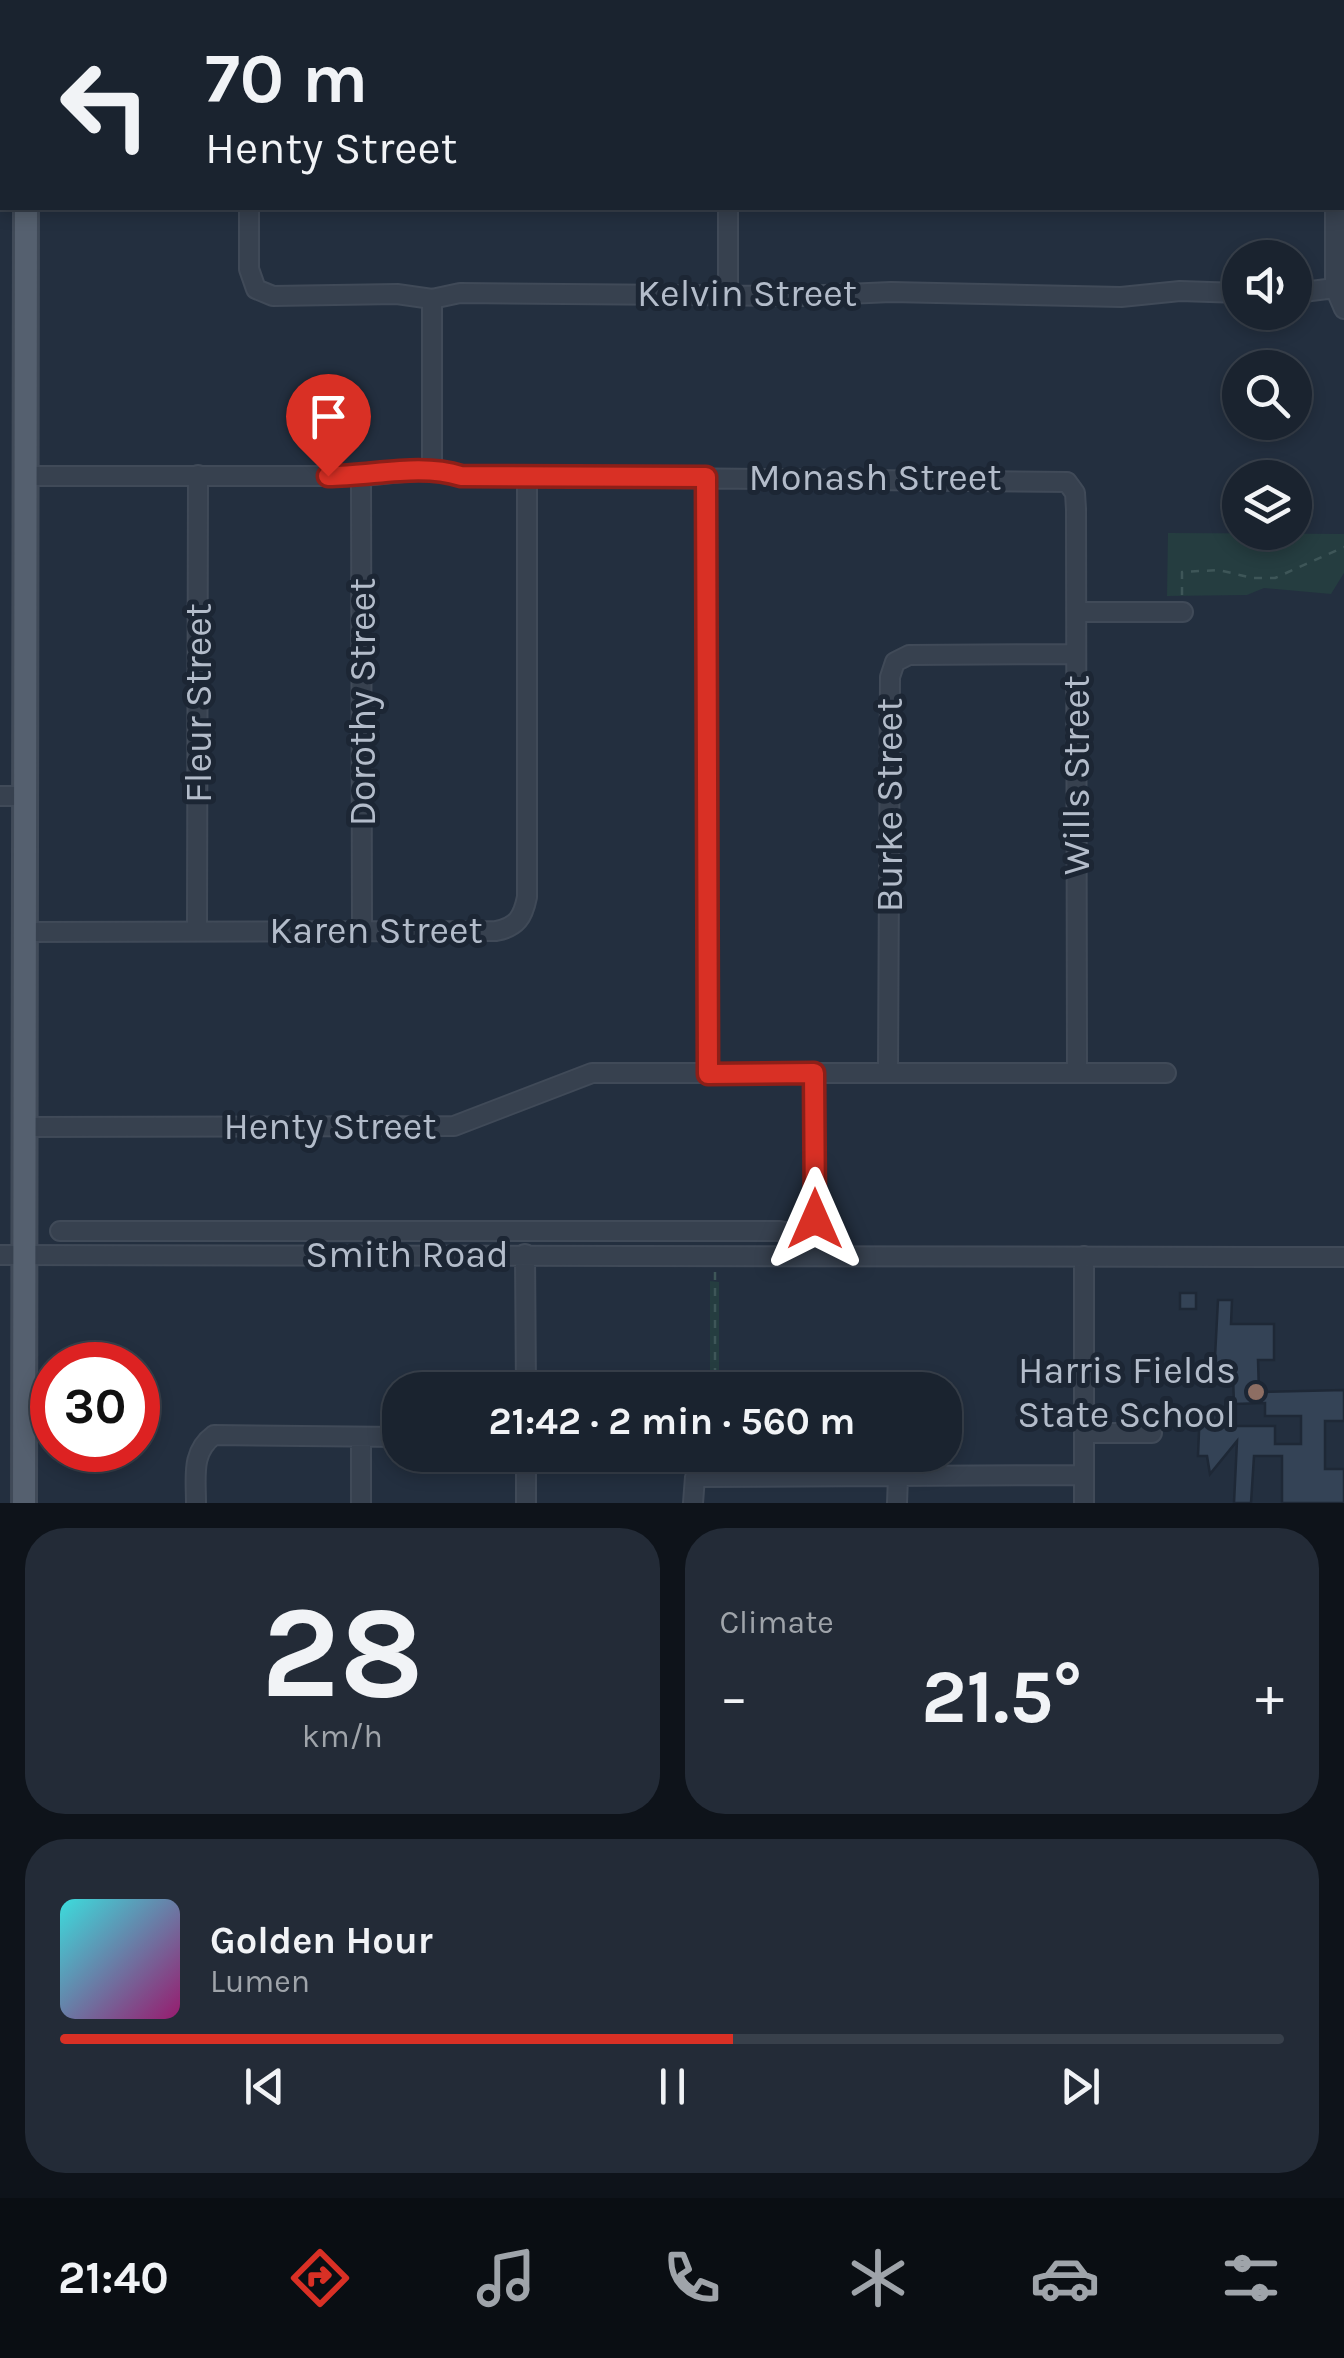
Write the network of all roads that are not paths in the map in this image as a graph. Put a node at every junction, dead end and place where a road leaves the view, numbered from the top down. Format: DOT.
graph roads {
  1 [pos="26,210"];
  2 [pos="249,210"];
  3 [pos="728,210"];
  4 [pos="1334,210"];
  5 [pos="1335,288"];
  6 [pos="1312,291"];
  7 [pos="1222,292"];
  8 [pos="728,294"];
  9 [pos="432,299"];
  10 [pos="1344,309"];
  11 [pos="432,467"];
  12 [pos="198,475"];
  13 [pos="26,476"];
  14 [pos="361,476"];
  15 [pos="527,476"];
  16 [pos="706,477"];
  17 [pos="1066,482"];
  18 [pos="1076,612"];
  19 [pos="1182,612"];
  20 [pos="1076,654"];
  21 [pos="0,796"];
  22 [pos="24,796"];
  23 [pos="362,929"];
  24 [pos="198,930"];
  25 [pos="25,932"];
  26 [pos="888,1072"];
  27 [pos="1077,1072"];
  28 [pos="814,1073"];
  29 [pos="708,1074"];
  30 [pos="1166,1074"];
  31 [pos="24,1128"];
  32 [pos="60,1231"];
  33 [pos="525,1254"];
  34 [pos="0,1255"];
  35 [pos="26,1255"];
  36 [pos="815,1255"];
  37 [pos="1084,1256"];
  38 [pos="1344,1257"];
  39 [pos="526,1372"];
  40 [pos="1084,1433"];
  41 [pos="1152,1433"];
  42 [pos="361,1437"];
  43 [pos="382,1437"];
  44 [pos="526,1472"];
  45 [pos="1084,1476"];
  46 [pos="898,1477"];
  47 [pos="24,1503"];
  48 [pos="196,1503"];
  49 [pos="361,1503"];
  50 [pos="526,1503"];
  51 [pos="693,1503"];
  52 [pos="898,1503"];
  53 [pos="1084,1503"];
  1 -- 13 [label="main road"];
  2 -- 9 [label="street, Kelvin Street"];
  3 -- 8 [label="street"];
  4 -- 5 [label="street"];
  5 -- 6 [label="street"];
  5 -- 10 [label="street"];
  7 -- 8 [label="street, Kelvin Street"];
  8 -- 9 [label="street, Kelvin Street"];
  9 -- 11 [label="street"];
  11 -- 14 [label="street, Monash Street"];
  11 -- 15 [label="street, Monash Street"];
  12 -- 13 [label="street, Monash Street"];
  12 -- 14 [label="street, Monash Street"];
  12 -- 24 [label="street, Fleur Street"];
  13 -- 22 [label="main road"];
  14 -- 23 [label="street, Dorothy Street"];
  15 -- 16 [label="street, Monash Street"];
  15 -- 23 [label="street, Karen Street"];
  16 -- 17 [label="street, Monash Street"];
  16 -- 29 [label="street"];
  17 -- 18 [label="street, Wills Street"];
  18 -- 19 [label="street"];
  18 -- 20 [label="street, Wills Street"];
  20 -- 26 [label="street, Burke Street"];
  20 -- 27 [label="street, Wills Street"];
  21 -- 22 [label="street"];
  22 -- 25 [label="main road"];
  23 -- 24 [label="street, Karen Street"];
  24 -- 25 [label="street, Karen Street"];
  25 -- 31 [label="main road"];
  26 -- 27 [label="street, Henty Street"];
  26 -- 28 [label="street, Henty Street"];
  27 -- 30 [label="street, Henty Street"];
  28 -- 29 [label="street, Henty Street"];
  28 -- 36 [label="street"];
  29 -- 31 [label="street, Henty Street"];
  31 -- 35 [label="main road"];
  32 -- 36 [label="street, Smith Road"];
  33 -- 35 [label="street, Smith Road"];
  33 -- 36 [label="street, Smith Road"];
  33 -- 39 [label="street"];
  34 -- 35 [label="street, Smith Road"];
  35 -- 47 [label="main road"];
  36 -- 37 [label="street, Smith Road"];
  37 -- 38 [label="street, Smith Road"];
  37 -- 40 [label="street"];
  40 -- 41 [label="street"];
  40 -- 45 [label="street"];
  42 -- 43 [label="street"];
  42 -- 48 [label="street"];
  42 -- 49 [label="street"];
  44 -- 50 [label="street"];
  45 -- 46 [label="street"];
  45 -- 53 [label="street"];
  46 -- 51 [label="street"];
  46 -- 52 [label="street"];
}
